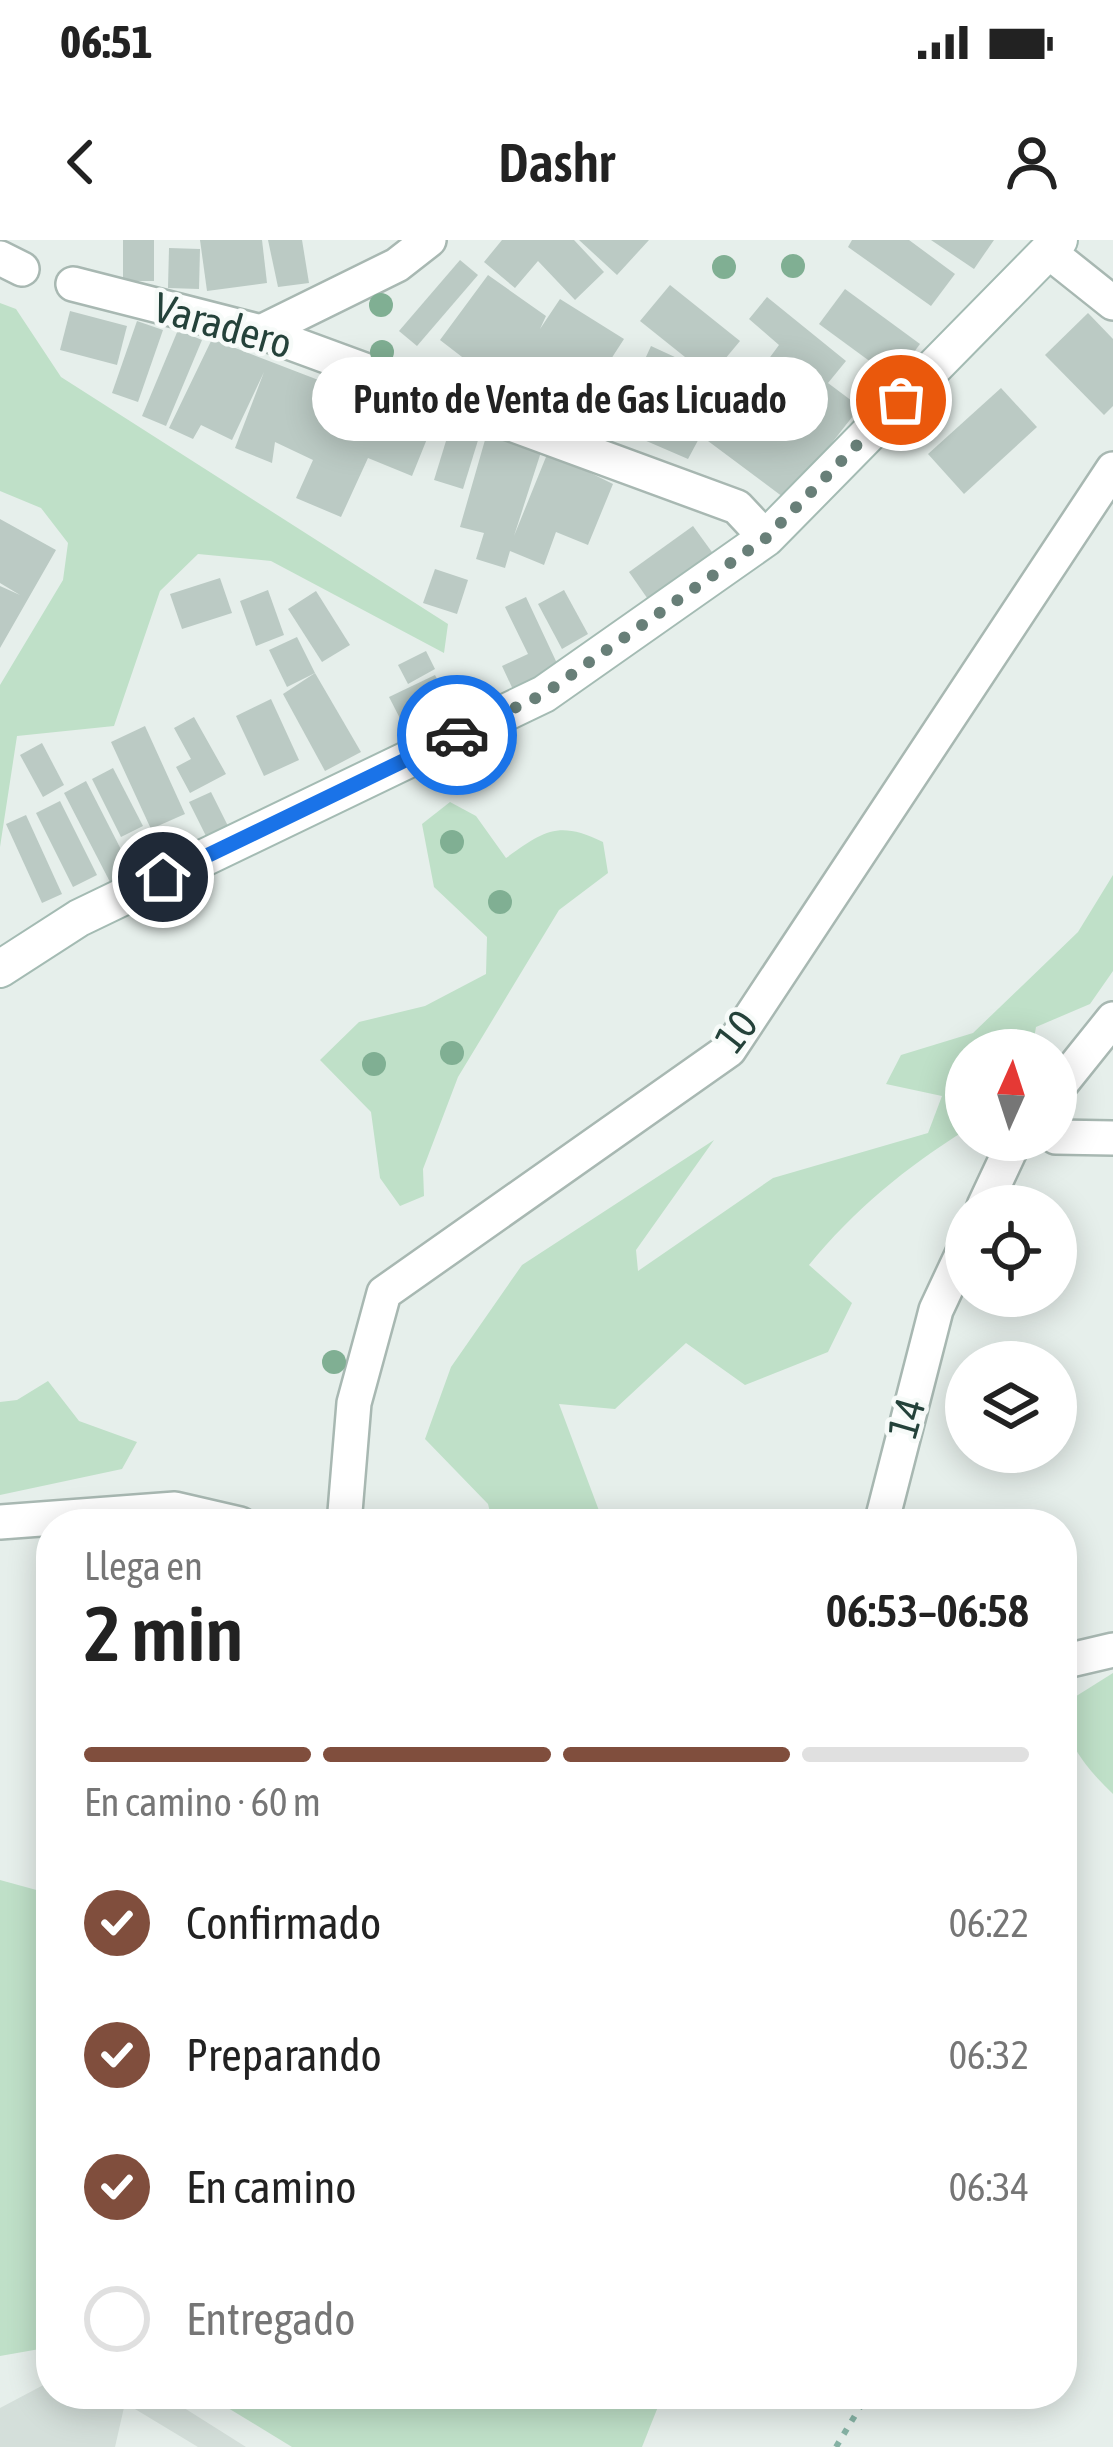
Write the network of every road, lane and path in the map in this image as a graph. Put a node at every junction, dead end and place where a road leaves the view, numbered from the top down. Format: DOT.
graph roads {
  1 [pos="429,240"];
  2 [pos="1054,246"];
  3 [pos="73,284"];
  4 [pos="1113,303"];
  5 [pos="261,332"];
  6 [pos="1113,469"];
  7 [pos="766,538"];
  8 [pos="0,969"];
  9 [pos="1113,1019"];
  10 [pos="1077,1064"];
  11 [pos="1077,1137"];
  12 [pos="1113,1138"];
  13 [pos="945,1291"];
  14 [pos="345,1509"];
  15 [pos="885,1509"];
  16 [pos="36,1519"];
  17 [pos="0,1522"];
  18 [pos="1113,1649"];
  19 [pos="1077,1658"];
  20 [pos="859,2409"];
  21 [pos="836,2447"];
  1 -- 5 [label="street"];
  2 -- 4 [label="street"];
  2 -- 7 [label="main road"];
  3 -- 5 [label="street, Varadero"];
  5 -- 7 [label="street, Varadero"];
  6 -- 14 [label="street, 10"];
  7 -- 8 [label="main road"];
  9 -- 10 [label="street"];
  11 -- 12 [label="street"];
  13 -- 15 [label="street, 14"];
  16 -- 17 [label="street"];
  18 -- 19 [label="street"];
  20 -- 21 [label="path"];
}
